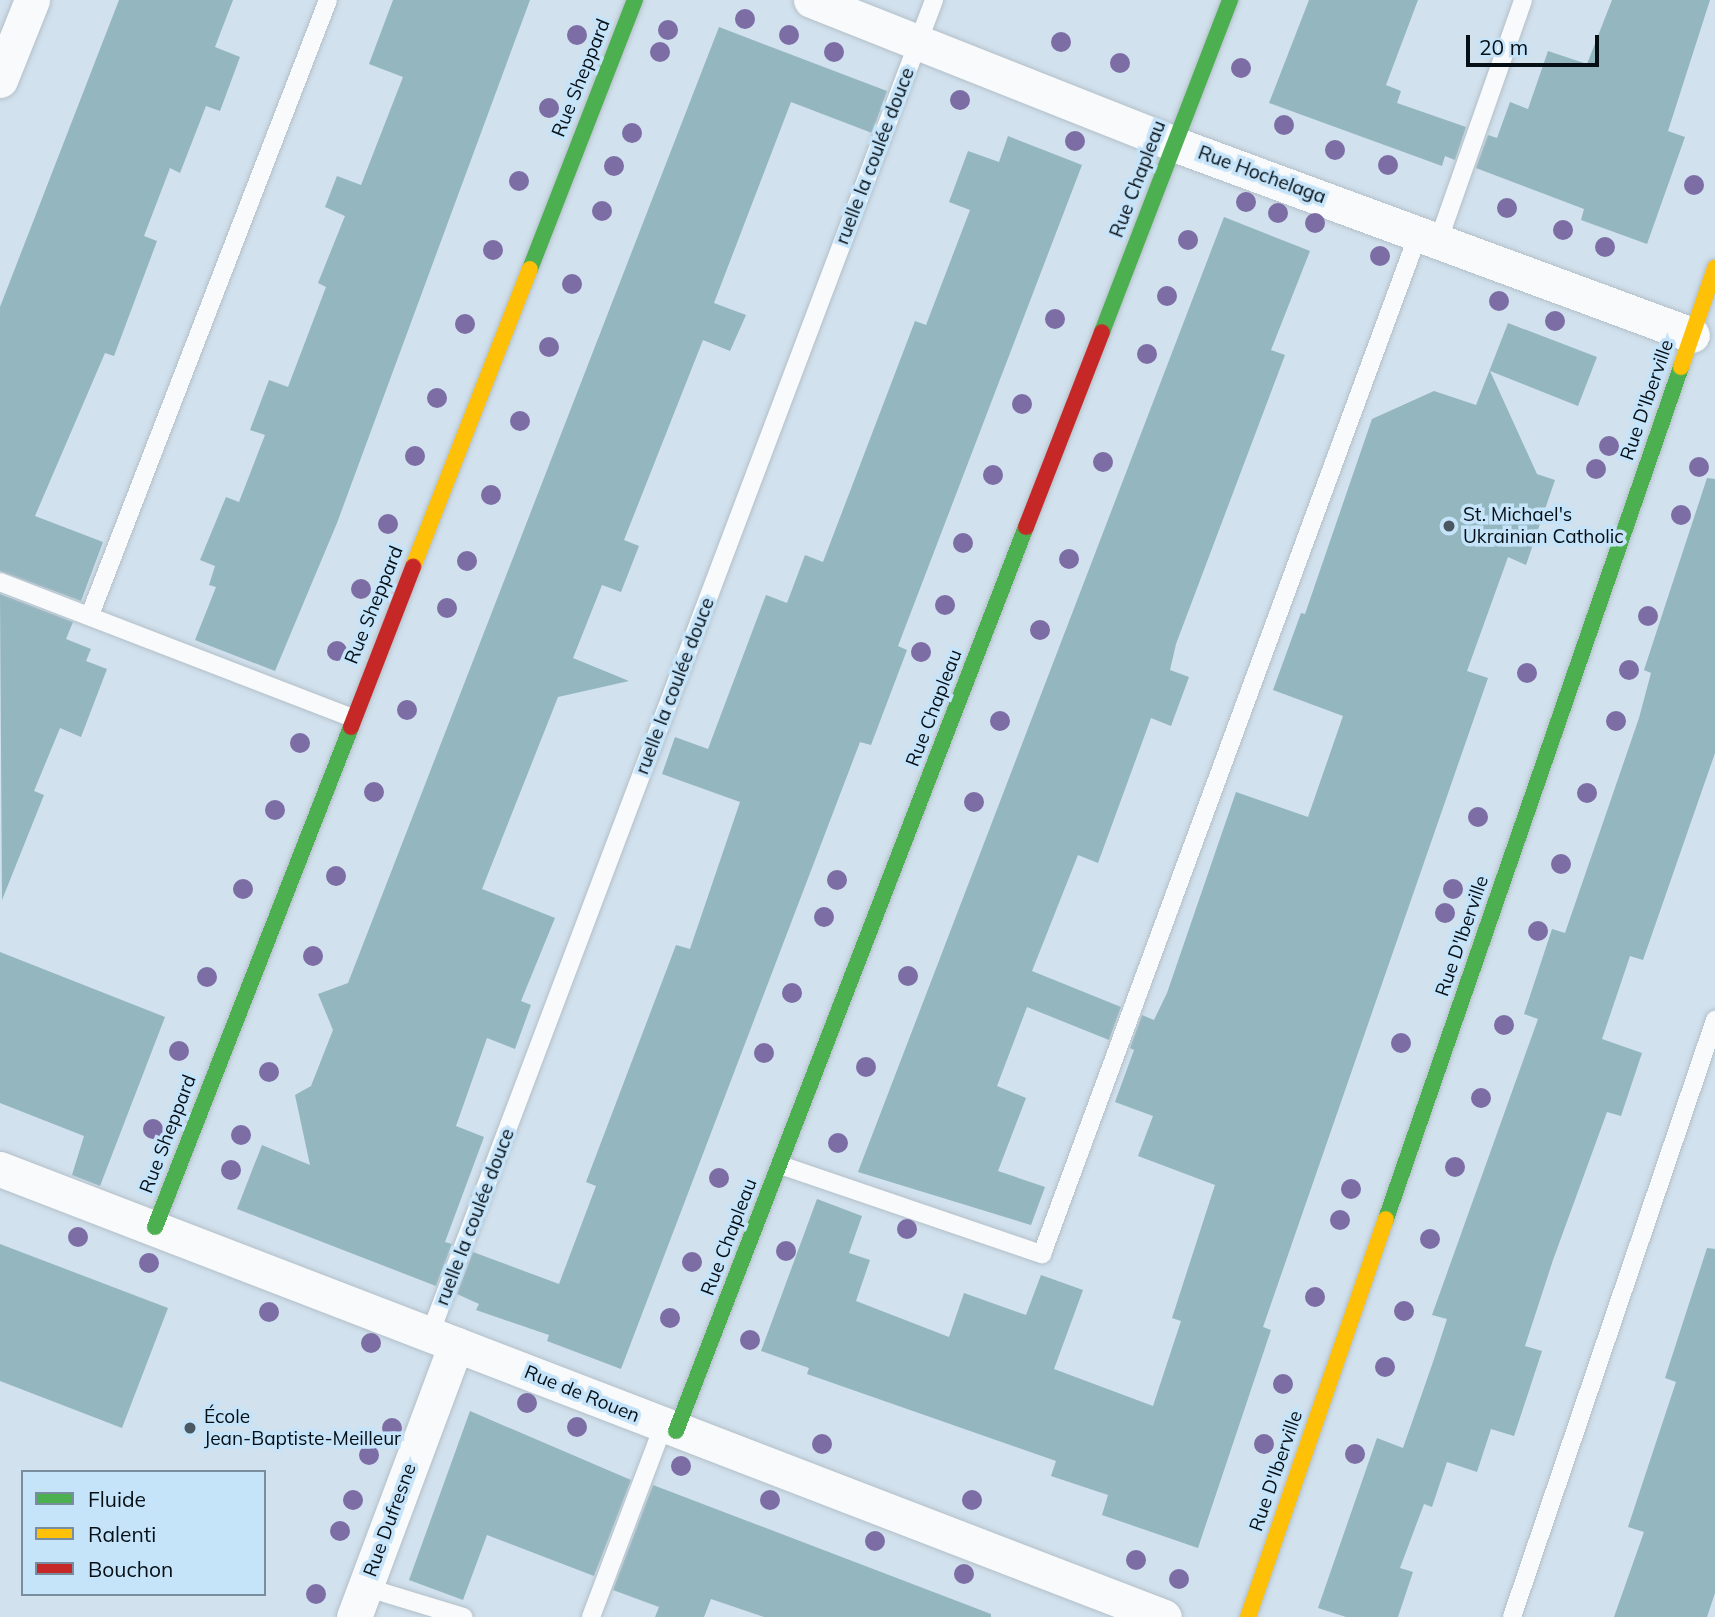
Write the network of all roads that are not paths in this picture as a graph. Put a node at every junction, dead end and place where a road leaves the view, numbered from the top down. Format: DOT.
graph roads {
  1 [pos="32,0"];
  2 [pos="328,0"];
  3 [pos="635,0"];
  4 [pos="811,0"];
  5 [pos="934,0"];
  6 [pos="1230,0"];
  7 [pos="1523,0"];
  8 [pos="919,39"];
  9 [pos="0,80"];
  10 [pos="1174,144"];
  11 [pos="1429,236"];
  12 [pos="1715,268"];
  13 [pos="1703,339"];
  14 [pos="0,582"];
  15 [pos="90,615"];
  16 [pos="352,718"];
  17 [pos="1715,1020"];
  18 [pos="780,1166"];
  19 [pos="0,1170"];
  20 [pos="155,1227"];
  21 [pos="443,1339"];
  22 [pos="670,1429"];
  23 [pos="360,1602"];
  24 [pos="464,1617"];
  25 [pos="591,1617"];
  26 [pos="1164,1617"];
  27 [pos="1248,1617"];
  28 [pos="1511,1617"];
  1 -- 9 [label="street"];
  2 -- 15 [label="lane"];
  3 -- 16 [label="street, Rue Sheppard"];
  4 -- 8 [label="street, Rue Hochelaga"];
  5 -- 8 [label="lane, ruelle la coulée douce"];
  6 -- 10 [label="street, Rue Chapleau"];
  7 -- 11 [label="lane"];
  8 -- 10 [label="street, Rue Hochelaga"];
  8 -- 21 [label="lane, ruelle la coulée douce"];
  10 -- 11 [label="street, Rue Hochelaga"];
  10 -- 18 [label="street, Rue Chapleau"];
  11 -- 13 [label="street, Rue Hochelaga"];
  11 -- 18 [label="lane"];
  12 -- 13 [label="street, Rue D'Iberville"];
  13 -- 27 [label="street, Rue D'Iberville"];
  14 -- 15 [label="lane"];
  15 -- 16 [label="lane"];
  16 -- 20 [label="street, Rue Sheppard"];
  17 -- 28 [label="lane"];
  18 -- 22 [label="street, Rue Chapleau"];
  19 -- 20 [label="street, Rue de Rouen"];
  20 -- 21 [label="street, Rue de Rouen"];
  21 -- 22 [label="street, Rue de Rouen"];
  21 -- 23 [label="street, Rue Dufresne"];
  22 -- 25 [label="lane"];
  22 -- 26 [label="street, Rue de Rouen"];
  23 -- 24 [label="lane"];
}
